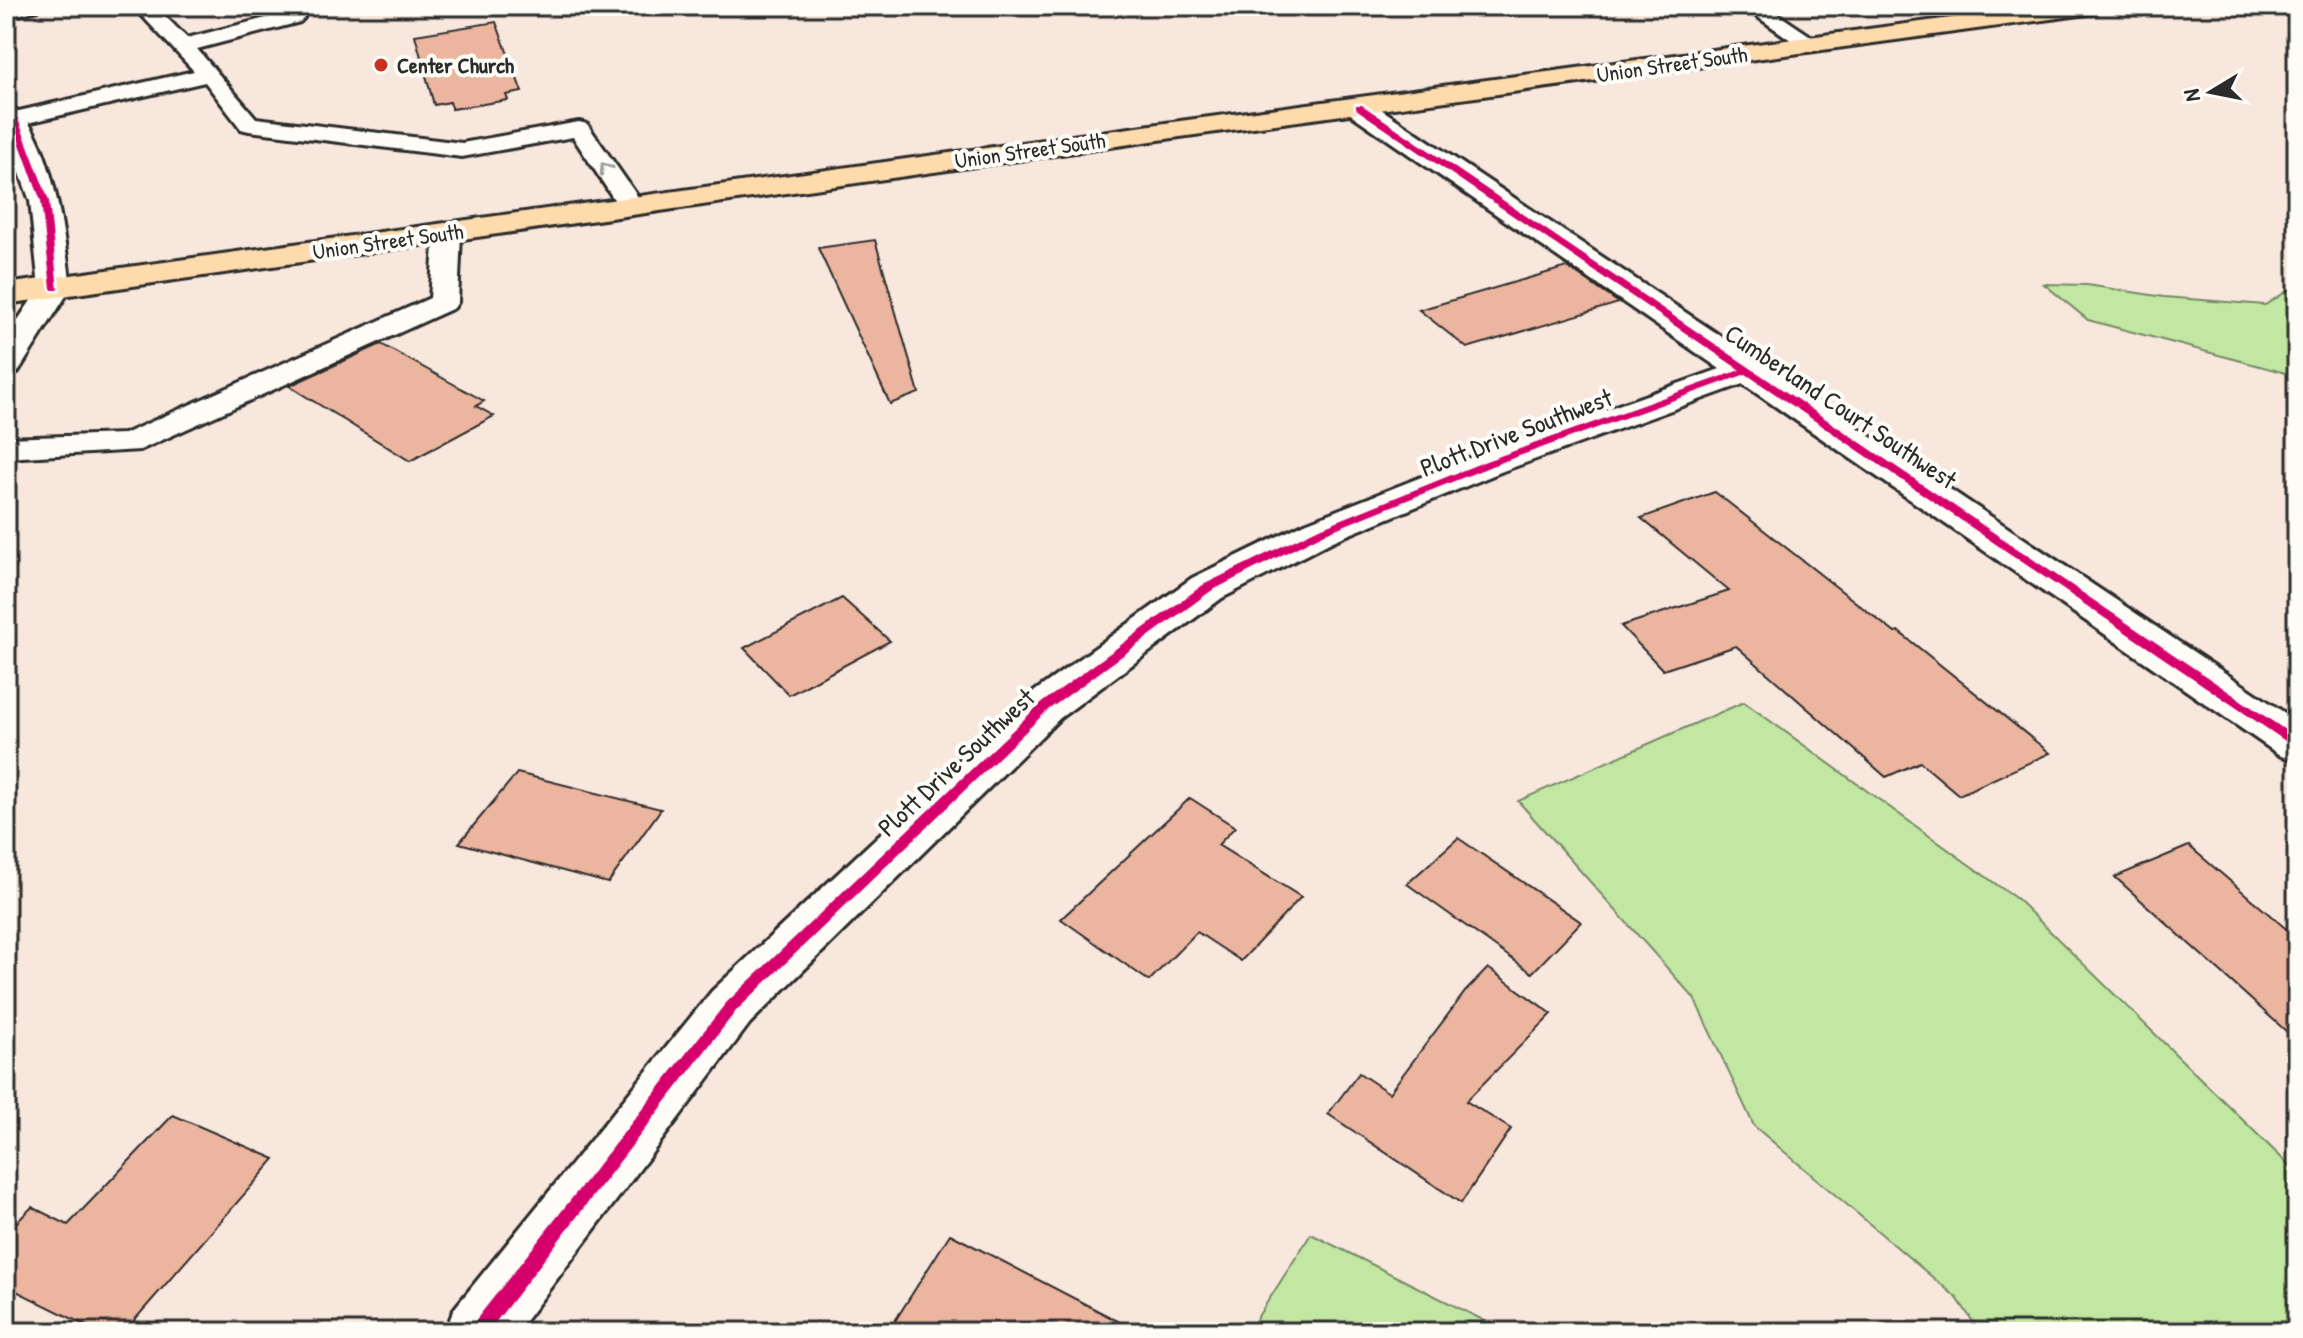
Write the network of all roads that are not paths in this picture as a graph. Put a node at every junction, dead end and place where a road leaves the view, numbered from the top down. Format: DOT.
graph roads {
  1 [pos="31,6"];
  2 [pos="143,6"];
  3 [pos="280,6"];
  4 [pos="1752,6"];
  5 [pos="2095,6"];
  6 [pos="6,12"];
  7 [pos="1813,45"];
  8 [pos="182,46"];
  9 [pos="210,74"];
  10 [pos="1359,107"];
  11 [pos="10,116"];
  12 [pos="632,207"];
  13 [pos="448,233"];
  14 [pos="55,288"];
  15 [pos="6,294"];
  16 [pos="6,365"];
  17 [pos="1749,370"];
  18 [pos="6,448"];
  19 [pos="2297,744"];
  20 [pos="477,1332"];
  1 -- 6 [label="lane"];
  2 -- 8 [label="lane"];
  3 -- 8 [label="lane"];
  4 -- 7 [label="lane"];
  5 -- 7 [label="main road, Union Street South"];
  7 -- 10 [label="main road, Union Street South"];
  8 -- 9 [label="lane"];
  9 -- 11 [label="lane"];
  12 -- 9 [label="lane, one-way"];
  10 -- 12 [label="main road, Union Street South"];
  10 -- 17 [label="street, Cumberland Court Southwest"];
  11 -- 14 [label="street"];
  12 -- 13 [label="main road, Union Street South"];
  13 -- 14 [label="main road, Union Street South"];
  13 -- 18 [label="lane"];
  14 -- 15 [label="main road, Union Street South"];
  14 -- 16 [label="street"];
  17 -- 19 [label="street, Cumberland Court Southwest"];
  17 -- 20 [label="street, Plott Drive Southwest"];
}
